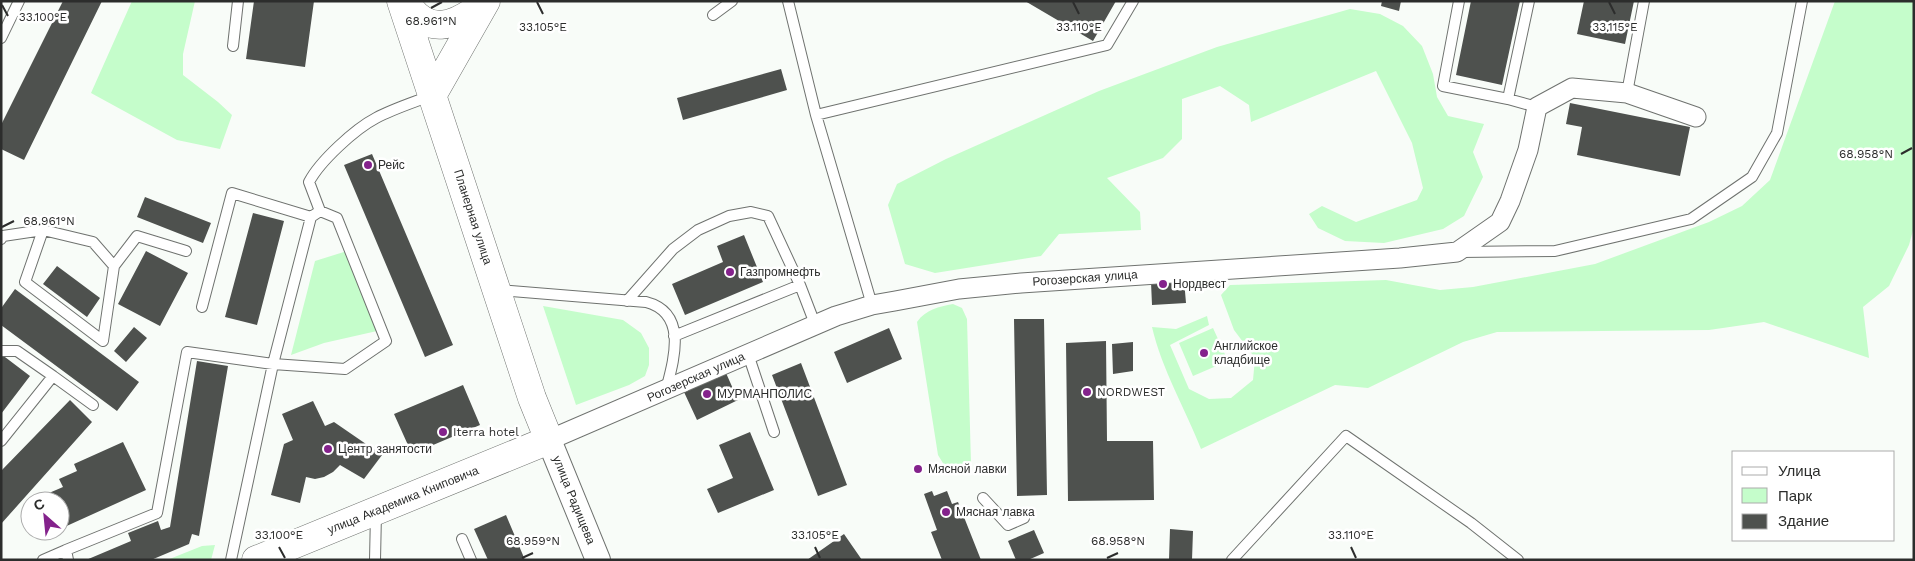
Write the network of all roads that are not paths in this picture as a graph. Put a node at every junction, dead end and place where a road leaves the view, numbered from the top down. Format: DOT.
graph roads {
  1 [pos="19,1"];
  2 [pos="238,1"];
  3 [pos="401,1"];
  4 [pos="406,1"];
  5 [pos="732,1"];
  6 [pos="788,1"];
  7 [pos="1133,1"];
  8 [pos="1459,1"];
  9 [pos="1529,1"];
  10 [pos="1644,1"];
  11 [pos="1802,1"];
  12 [pos="482,8"];
  13 [pos="713,15"];
  14 [pos="410,28"];
  15 [pos="1,38"];
  16 [pos="233,46"];
  17 [pos="1627,93"];
  18 [pos="433,94"];
  19 [pos="1508,99"];
  20 [pos="1537,107"];
  21 [pos="816,114"];
  22 [pos="1696,117"];
  23 [pos="315,214"];
  24 [pos="43,230"];
  25 [pos="1,239"];
  26 [pos="186,250"];
  27 [pos="1457,252"];
  28 [pos="114,266"];
  29 [pos="800,285"];
  30 [pos="496,289"];
  31 [pos="627,301"];
  32 [pos="872,306"];
  33 [pos="202,307"];
  34 [pos="815,324"];
  35 [pos="674,336"];
  36 [pos="1,351"];
  37 [pos="748,354"];
  38 [pos="273,364"];
  39 [pos="53,376"];
  40 [pos="666,390"];
  41 [pos="92,405"];
  42 [pos="774,432"];
  43 [pos="549,440"];
  44 [pos="1,441"];
  45 [pos="983,498"];
  46 [pos="376,512"];
  47 [pos="1024,518"];
  48 [pos="462,539"];
  49 [pos="67,555"];
  50 [pos="43,560"];
  51 [pos="231,560"];
  52 [pos="256,560"];
  53 [pos="375,560"];
  54 [pos="471,560"];
  55 [pos="598,560"];
  56 [pos="1232,560"];
  57 [pos="1518,560"];
  1 -- 15 [label="lane"];
  2 -- 16 [label="lane"];
  3 -- 14 [label="main road, Планерная улица"];
  4 -- 12 [label="main road"];
  5 -- 13 [label="lane"];
  6 -- 21 [label="lane"];
  7 -- 21 [label="lane"];
  8 -- 19 [label="lane"];
  9 -- 19 [label="lane"];
  10 -- 17 [label="lane"];
  11 -- 27 [label="lane"];
  12 -- 14 [label="main road"];
  12 -- 18 [label="main road"];
  14 -- 18 [label="main road, Планерная улица"];
  17 -- 20 [label="street"];
  17 -- 22 [label="street"];
  18 -- 23 [label="lane"];
  18 -- 30 [label="main road, Планерная улица"];
  19 -- 20 [label="lane"];
  20 -- 27 [label="street, Рогозерская улица"];
  21 -- 32 [label="lane"];
  23 -- 33 [label="lane"];
  23 -- 38 [label="lane"];
  23 -- 38 [label="lane"];
  24 -- 25 [label="lane"];
  24 -- 28 [label="lane"];
  24 -- 28 [label="lane"];
  26 -- 28 [label="lane"];
  27 -- 32 [label="street, Рогозерская улица"];
  29 -- 31 [label="lane"];
  29 -- 34 [label="lane"];
  29 -- 35 [label="lane"];
  30 -- 31 [label="lane"];
  30 -- 43 [label="main road, Планерная улица"];
  31 -- 35 [label="lane"];
  32 -- 34 [label="street, Рогозерская улица"];
  34 -- 37 [label="street, Рогозерская улица"];
  35 -- 40 [label="lane"];
  36 -- 39 [label="lane"];
  37 -- 40 [label="street, Рогозерская улица"];
  37 -- 42 [label="lane"];
  38 -- 49 [label="lane"];
  38 -- 51 [label="lane"];
  39 -- 41 [label="lane"];
  39 -- 44 [label="lane"];
  40 -- 43 [label="street, Рогозерская улица"];
  43 -- 46 [label="main road, улица Академика Книповича"];
  43 -- 55 [label="street, улица Радищева"];
  45 -- 47 [label="lane"];
  46 -- 52 [label="main road, улица Академика Книповича"];
  46 -- 53 [label="lane"];
  48 -- 54 [label="lane"];
  49 -- 50 [label="lane"];
  56 -- 57 [label="lane"];
}
